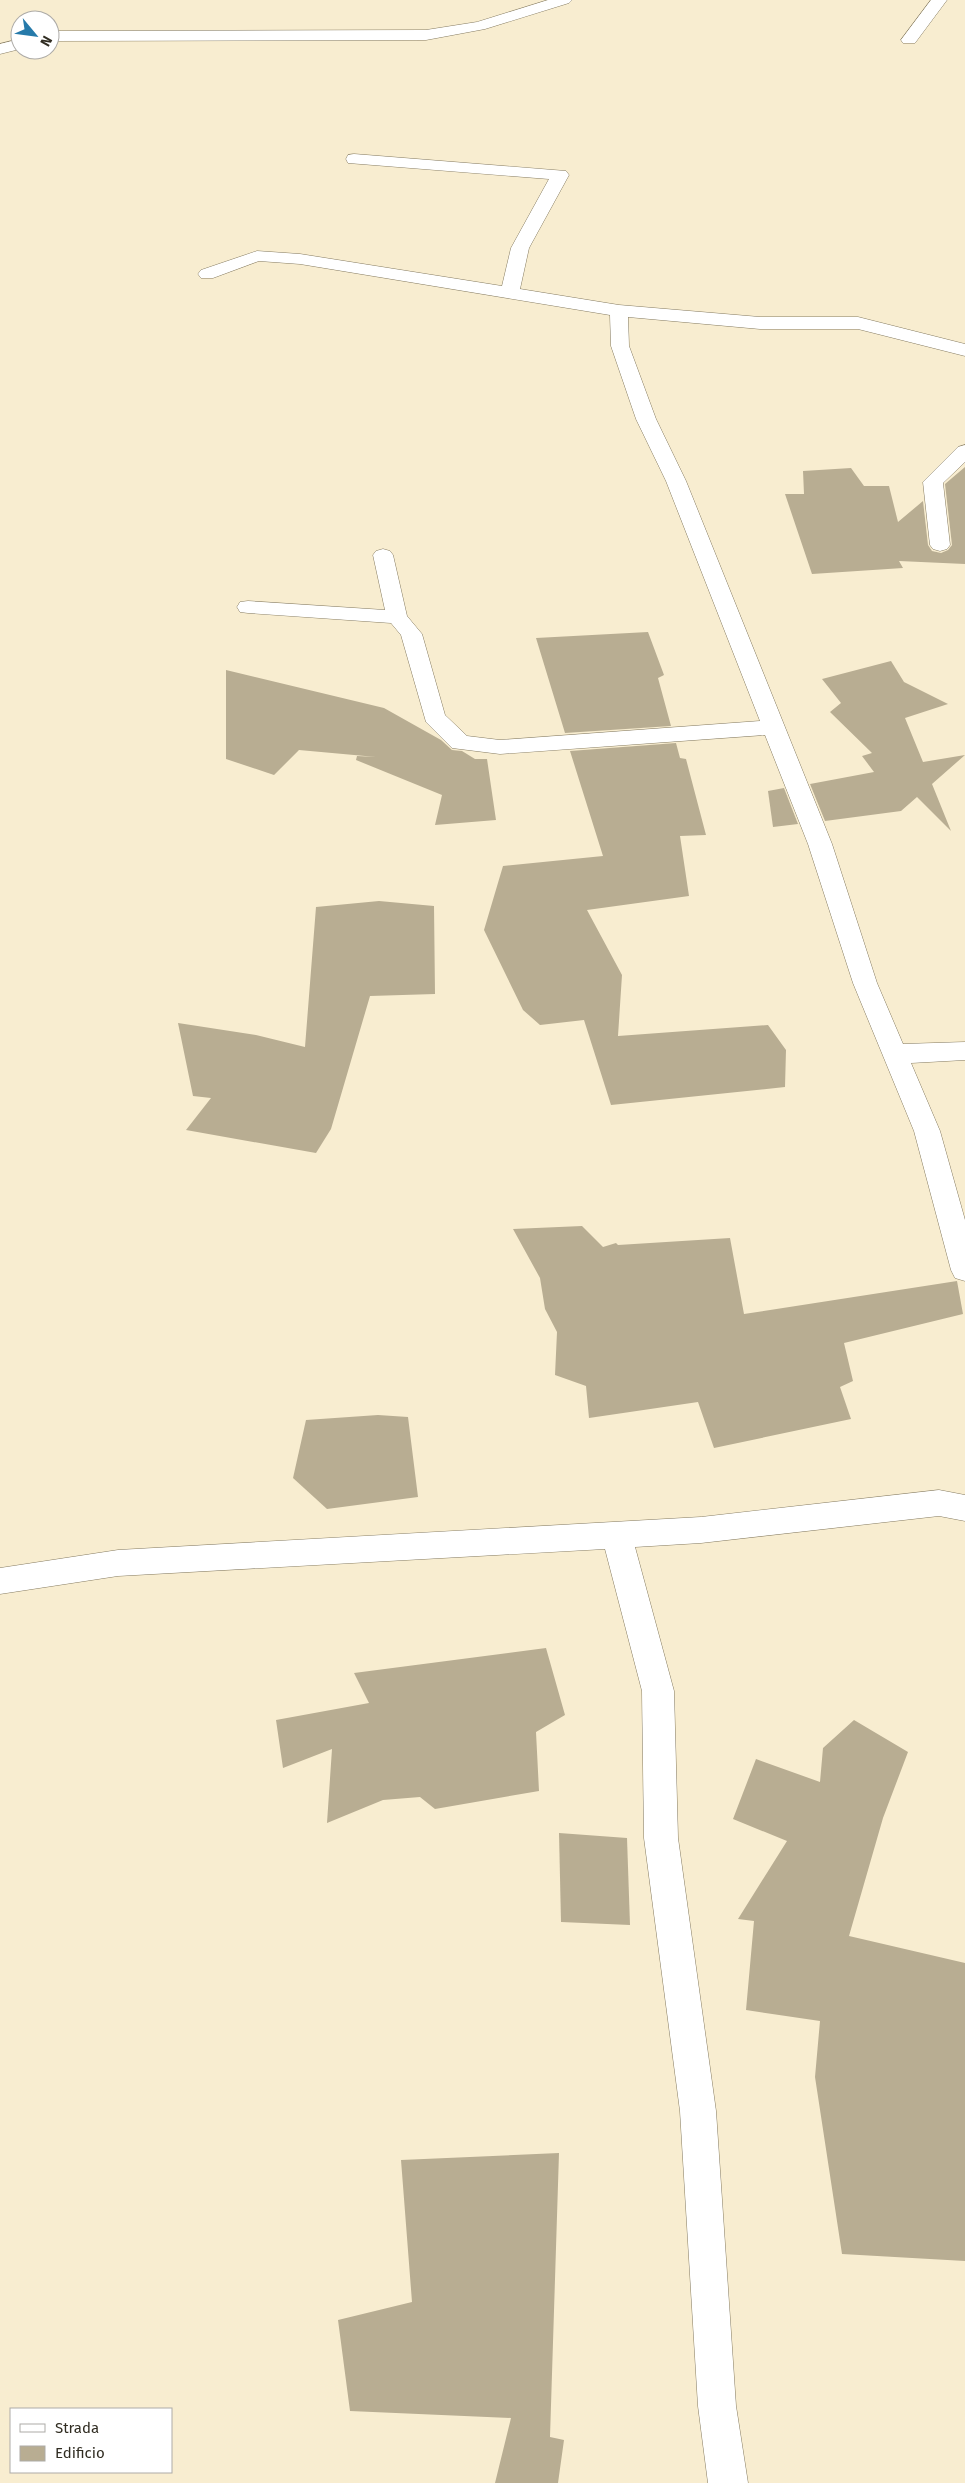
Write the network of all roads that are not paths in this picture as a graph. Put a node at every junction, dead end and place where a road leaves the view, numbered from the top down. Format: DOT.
graph roads {
  1 [pos="564,0"];
  2 [pos="939,0"];
  3 [pos="60,36"];
  4 [pos="909,40"];
  5 [pos="354,160"];
  6 [pos="207,274"];
  7 [pos="510,292"];
  8 [pos="619,311"];
  9 [pos="965,350"];
  10 [pos="965,451"];
  11 [pos="940,545"];
  12 [pos="383,555"];
  13 [pos="248,607"];
  14 [pos="397,617"];
  15 [pos="774,727"];
  16 [pos="965,1051"];
  17 [pos="895,1054"];
  18 [pos="965,1270"];
  19 [pos="965,1508"];
  20 [pos="617,1535"];
  21 [pos="0,1582"];
  22 [pos="728,2483"];
  1 -- 3 [label="street"];
  2 -- 4 [label="street"];
  5 -- 7 [label="street"];
  6 -- 7 [label="street"];
  7 -- 8 [label="street"];
  8 -- 9 [label="street"];
  8 -- 15 [label="street"];
  10 -- 11 [label="street"];
  12 -- 14 [label="street"];
  13 -- 14 [label="street"];
  14 -- 15 [label="street"];
  15 -- 17 [label="street"];
  16 -- 17 [label="street"];
  17 -- 18 [label="street"];
  19 -- 20 [label="street"];
  20 -- 21 [label="street"];
  20 -- 22 [label="street"];
}
